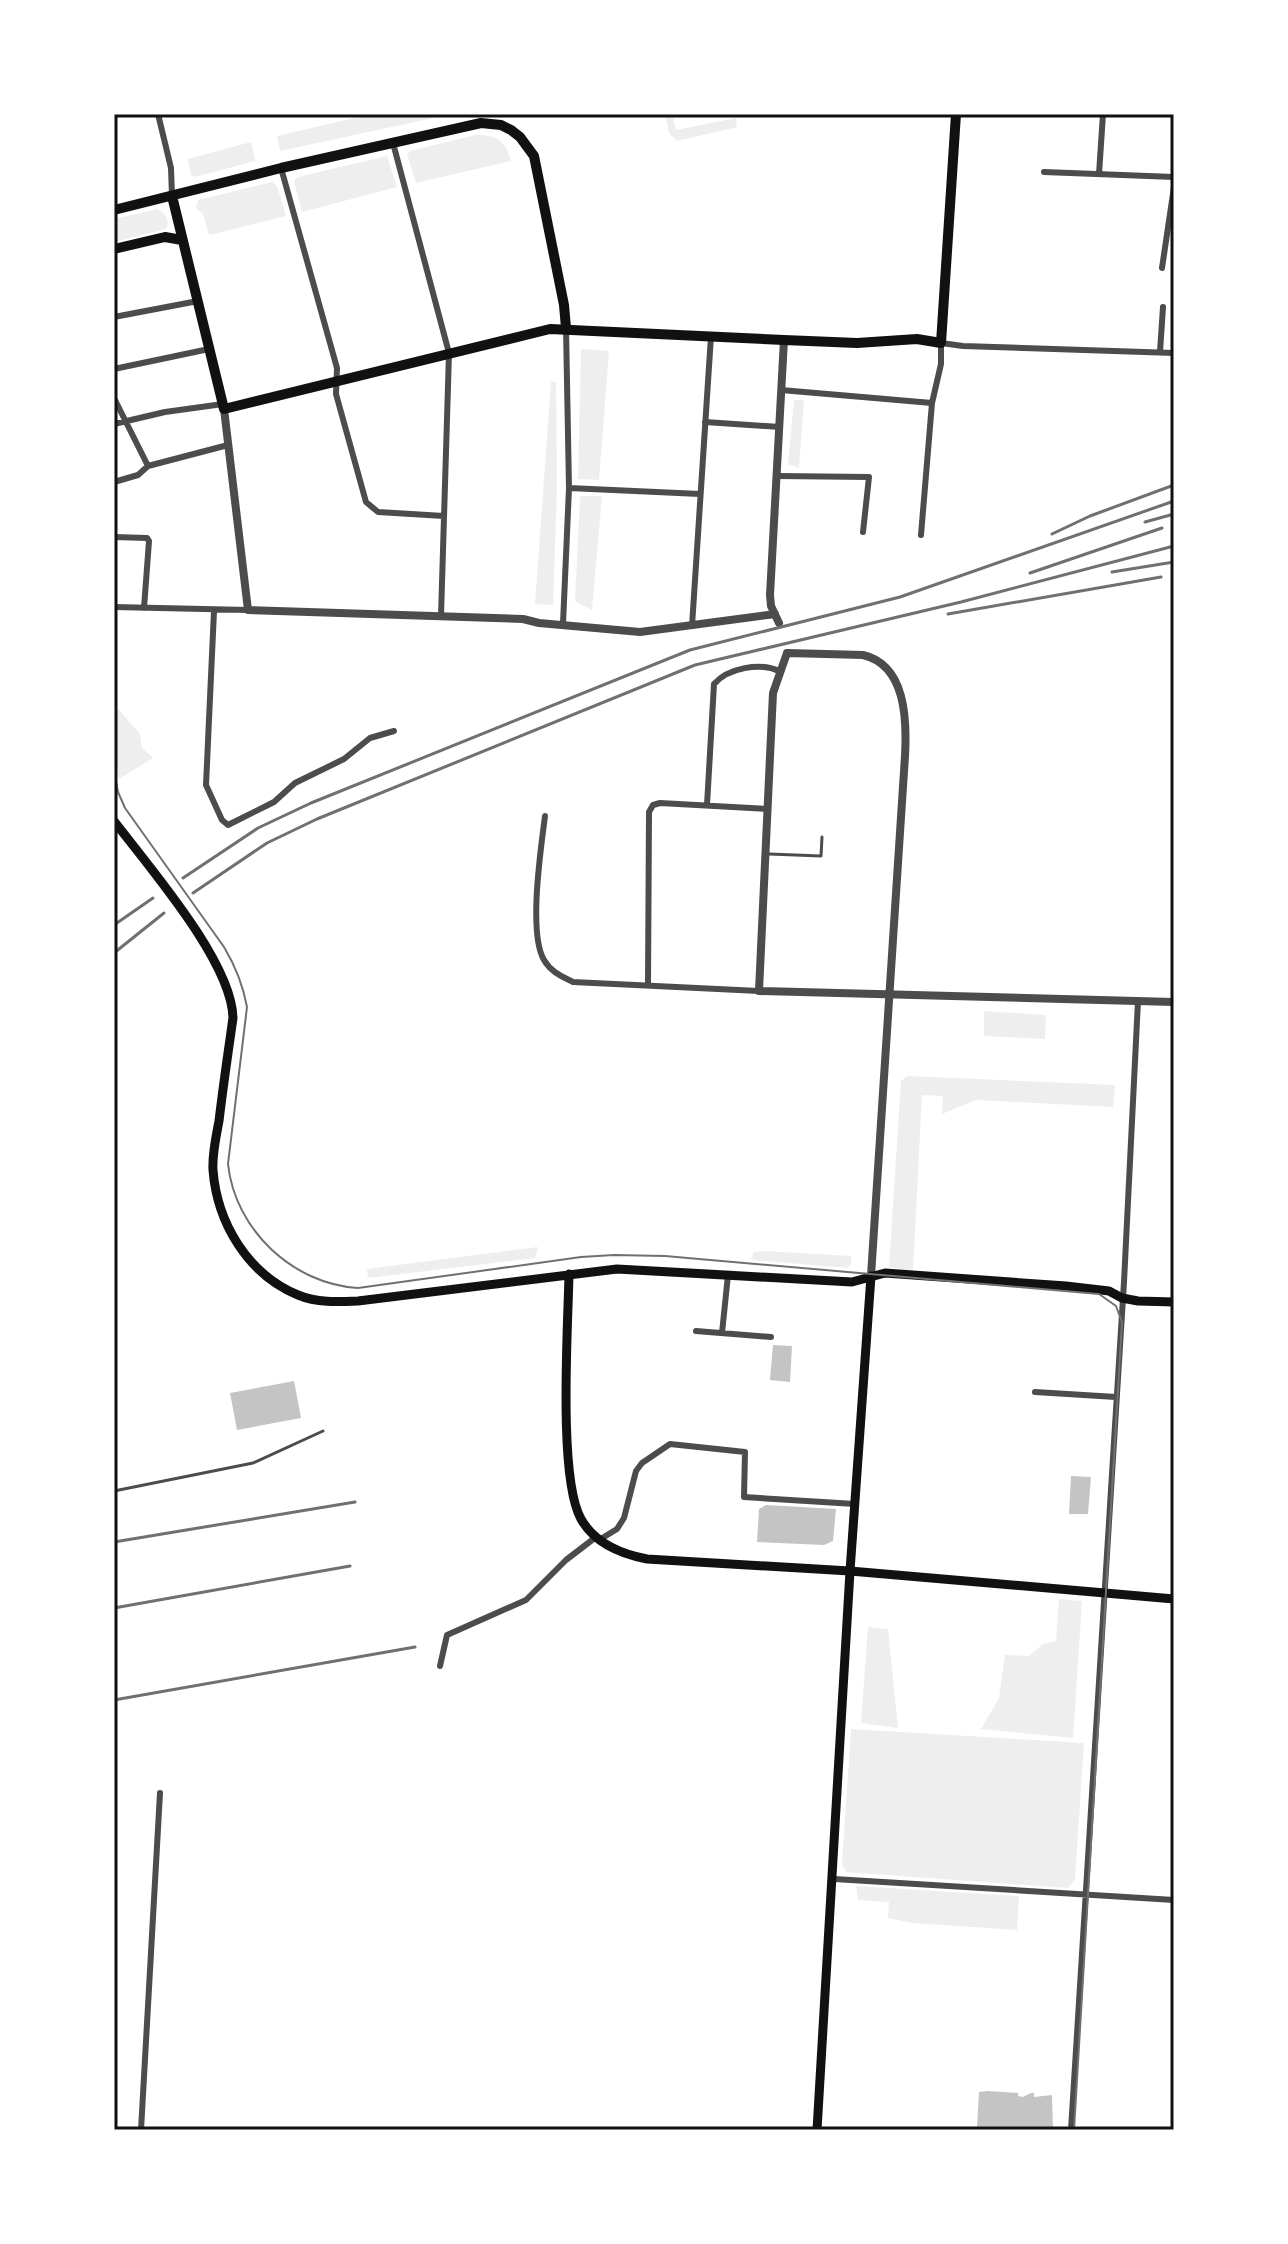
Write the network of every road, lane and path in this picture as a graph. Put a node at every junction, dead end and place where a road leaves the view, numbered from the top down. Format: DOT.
graph roads {
  1 [pos="158,114"];
  2 [pos="956,114"];
  3 [pos="1103,114"];
  4 [pos="393,142"];
  5 [pos="281,168"];
  6 [pos="1044,172"];
  7 [pos="1099,174"];
  8 [pos="1174,177"];
  9 [pos="1174,187"];
  10 [pos="172,196"];
  11 [pos="114,210"];
  12 [pos="182,240"];
  13 [pos="114,249"];
  14 [pos="1162,268"];
  15 [pos="198,301"];
  16 [pos="1163,307"];
  17 [pos="114,317"];
  18 [pos="566,328"];
  19 [pos="711,336"];
  20 [pos="784,340"];
  21 [pos="941,343"];
  22 [pos="209,349"];
  23 [pos="1160,352"];
  24 [pos="449,353"];
  25 [pos="1174,353"];
  26 [pos="114,369"];
  27 [pos="336,382"];
  28 [pos="781,390"];
  29 [pos="114,398"];
  30 [pos="932,403"];
  31 [pos="224,406"];
  32 [pos="124,422"];
  33 [pos="705,422"];
  34 [pos="114,424"];
  35 [pos="780,427"];
  36 [pos="228,445"];
  37 [pos="148,466"];
  38 [pos="777,476"];
  39 [pos="114,482"];
  40 [pos="569,488"];
  41 [pos="700,494"];
  42 [pos="444,516"];
  43 [pos="863,532"];
  44 [pos="921,535"];
  45 [pos="114,537"];
  46 [pos="114,607"];
  47 [pos="144,608"];
  48 [pos="248,610"];
  49 [pos="214,611"];
  50 [pos="441,616"];
  51 [pos="563,624"];
  52 [pos="692,626"];
  53 [pos="779,671"];
  54 [pos="394,731"];
  55 [pos="707,805"];
  56 [pos="768,809"];
  57 [pos="545,816"];
  58 [pos="114,821"];
  59 [pos="822,837"];
  60 [pos="765,853"];
  61 [pos="648,984"];
  62 [pos="759,991"];
  63 [pos="889,995"];
  64 [pos="1138,1001"];
  65 [pos="1174,1002"];
  66 [pos="569,1274"];
  67 [pos="728,1275"];
  68 [pos="871,1276"];
  69 [pos="1122,1298"];
  70 [pos="1174,1302"];
  71 [pos="696,1331"];
  72 [pos="722,1333"];
  73 [pos="771,1337"];
  74 [pos="1035,1392"];
  75 [pos="1116,1397"];
  76 [pos="323,1431"];
  77 [pos="114,1491"];
  78 [pos="855,1504"];
  79 [pos="598,1539"];
  80 [pos="850,1571"];
  81 [pos="1103,1593"];
  82 [pos="1174,1599"];
  83 [pos="440,1666"];
  84 [pos="160,1793"];
  85 [pos="834,1879"];
  86 [pos="1086,1894"];
  87 [pos="1174,1900"];
  88 [pos="141,2130"];
  89 [pos="817,2130"];
  90 [pos="1071,2130"];
  1 -- 10 [label="street"];
  2 -- 21 [label="main road"];
  3 -- 7 [label="street"];
  4 -- 5 [label="main road"];
  4 -- 18 [label="main road"];
  4 -- 24 [label="street"];
  5 -- 10 [label="main road"];
  5 -- 27 [label="street"];
  6 -- 7 [label="street"];
  7 -- 8 [label="street"];
  9 -- 14 [label="street"];
  10 -- 11 [label="main road"];
  10 -- 12 [label="main road"];
  12 -- 13 [label="main road"];
  12 -- 15 [label="main road"];
  15 -- 17 [label="street"];
  15 -- 22 [label="main road"];
  16 -- 23 [label="street"];
  18 -- 19 [label="main road"];
  18 -- 24 [label="main road"];
  18 -- 40 [label="street"];
  19 -- 20 [label="main road"];
  19 -- 33 [label="street"];
  20 -- 21 [label="main road"];
  20 -- 28 [label="street"];
  21 -- 23 [label="street"];
  21 -- 30 [label="street"];
  22 -- 26 [label="street"];
  22 -- 31 [label="main road"];
  23 -- 25 [label="street"];
  24 -- 27 [label="main road"];
  24 -- 42 [label="street"];
  27 -- 31 [label="main road"];
  27 -- 42 [label="street"];
  28 -- 30 [label="street"];
  28 -- 35 [label="street"];
  29 -- 32 [label="street"];
  30 -- 44 [label="street"];
  31 -- 32 [label="street"];
  31 -- 36 [label="street"];
  32 -- 34 [label="street"];
  32 -- 37 [label="street"];
  33 -- 35 [label="street"];
  33 -- 41 [label="street"];
  35 -- 38 [label="street"];
  36 -- 37 [label="street"];
  36 -- 48 [label="street"];
  37 -- 39 [label="street"];
  38 -- 43 [label="street"];
  38 -- 52 [label="street"];
  40 -- 41 [label="street"];
  40 -- 51 [label="street"];
  41 -- 52 [label="street"];
  42 -- 50 [label="street"];
  45 -- 47 [label="street"];
  46 -- 47 [label="street"];
  47 -- 49 [label="street"];
  48 -- 49 [label="street"];
  48 -- 50 [label="street"];
  49 -- 54 [label="street"];
  50 -- 51 [label="street"];
  51 -- 52 [label="street"];
  53 -- 55 [label="street"];
  53 -- 56 [label="street"];
  53 -- 63 [label="street"];
  55 -- 56 [label="street"];
  55 -- 61 [label="street"];
  56 -- 60 [label="street"];
  57 -- 61 [label="street"];
  58 -- 66 [label="main road"];
  59 -- 60 [label="lane"];
  60 -- 62 [label="street"];
  61 -- 62 [label="street"];
  62 -- 63 [label="street"];
  63 -- 64 [label="street"];
  63 -- 68 [label="street"];
  64 -- 65 [label="street"];
  64 -- 69 [label="street"];
  66 -- 67 [label="main road"];
  66 -- 79 [label="main road"];
  67 -- 68 [label="main road"];
  67 -- 72 [label="street"];
  68 -- 69 [label="main road"];
  68 -- 78 [label="main road"];
  69 -- 70 [label="main road"];
  69 -- 75 [label="street"];
  71 -- 72 [label="street"];
  72 -- 73 [label="street"];
  74 -- 75 [label="street"];
  75 -- 81 [label="street"];
  76 -- 77 [label="lane"];
  78 -- 79 [label="street"];
  78 -- 80 [label="main road"];
  79 -- 80 [label="main road"];
  79 -- 83 [label="street"];
  80 -- 81 [label="main road"];
  80 -- 85 [label="main road"];
  81 -- 82 [label="main road"];
  81 -- 86 [label="street"];
  84 -- 88 [label="street"];
  85 -- 86 [label="street"];
  85 -- 89 [label="main road"];
  86 -- 87 [label="street"];
  86 -- 90 [label="street"];
}
